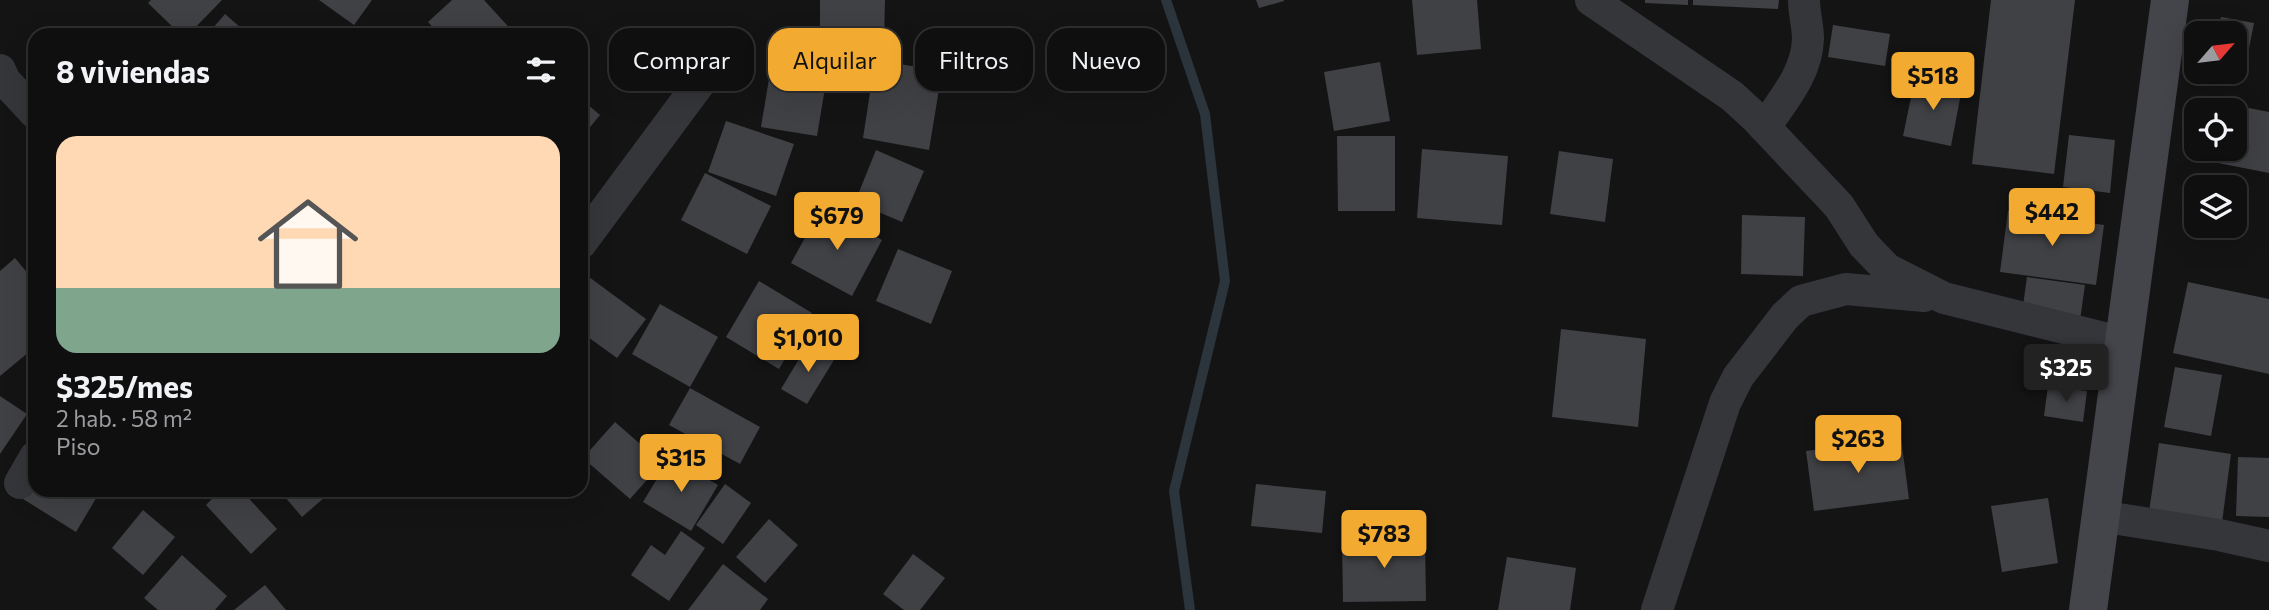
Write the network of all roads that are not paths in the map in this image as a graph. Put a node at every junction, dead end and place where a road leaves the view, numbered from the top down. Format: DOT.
graph roads {
  1 [pos="1591,0"];
  2 [pos="1804,0"];
  3 [pos="2170,0"];
  4 [pos="0,70"];
  5 [pos="694,91"];
  6 [pos="28,106"];
  7 [pos="1765,128"];
  8 [pos="588,234"];
  9 [pos="1944,298"];
  10 [pos="2124,343"];
  11 [pos="2101,516"];
  12 [pos="2269,546"];
  13 [pos="1657,610"];
  14 [pos="2088,610"];
  1 -- 7 [label="street"];
  2 -- 7 [label="street"];
  3 -- 10 [label="main road"];
  4 -- 6 [label="street"];
  5 -- 8 [label="street"];
  7 -- 9 [label="street"];
  9 -- 10 [label="street"];
  9 -- 13 [label="street"];
  10 -- 11 [label="main road"];
  11 -- 12 [label="street"];
  11 -- 14 [label="main road"];
}
